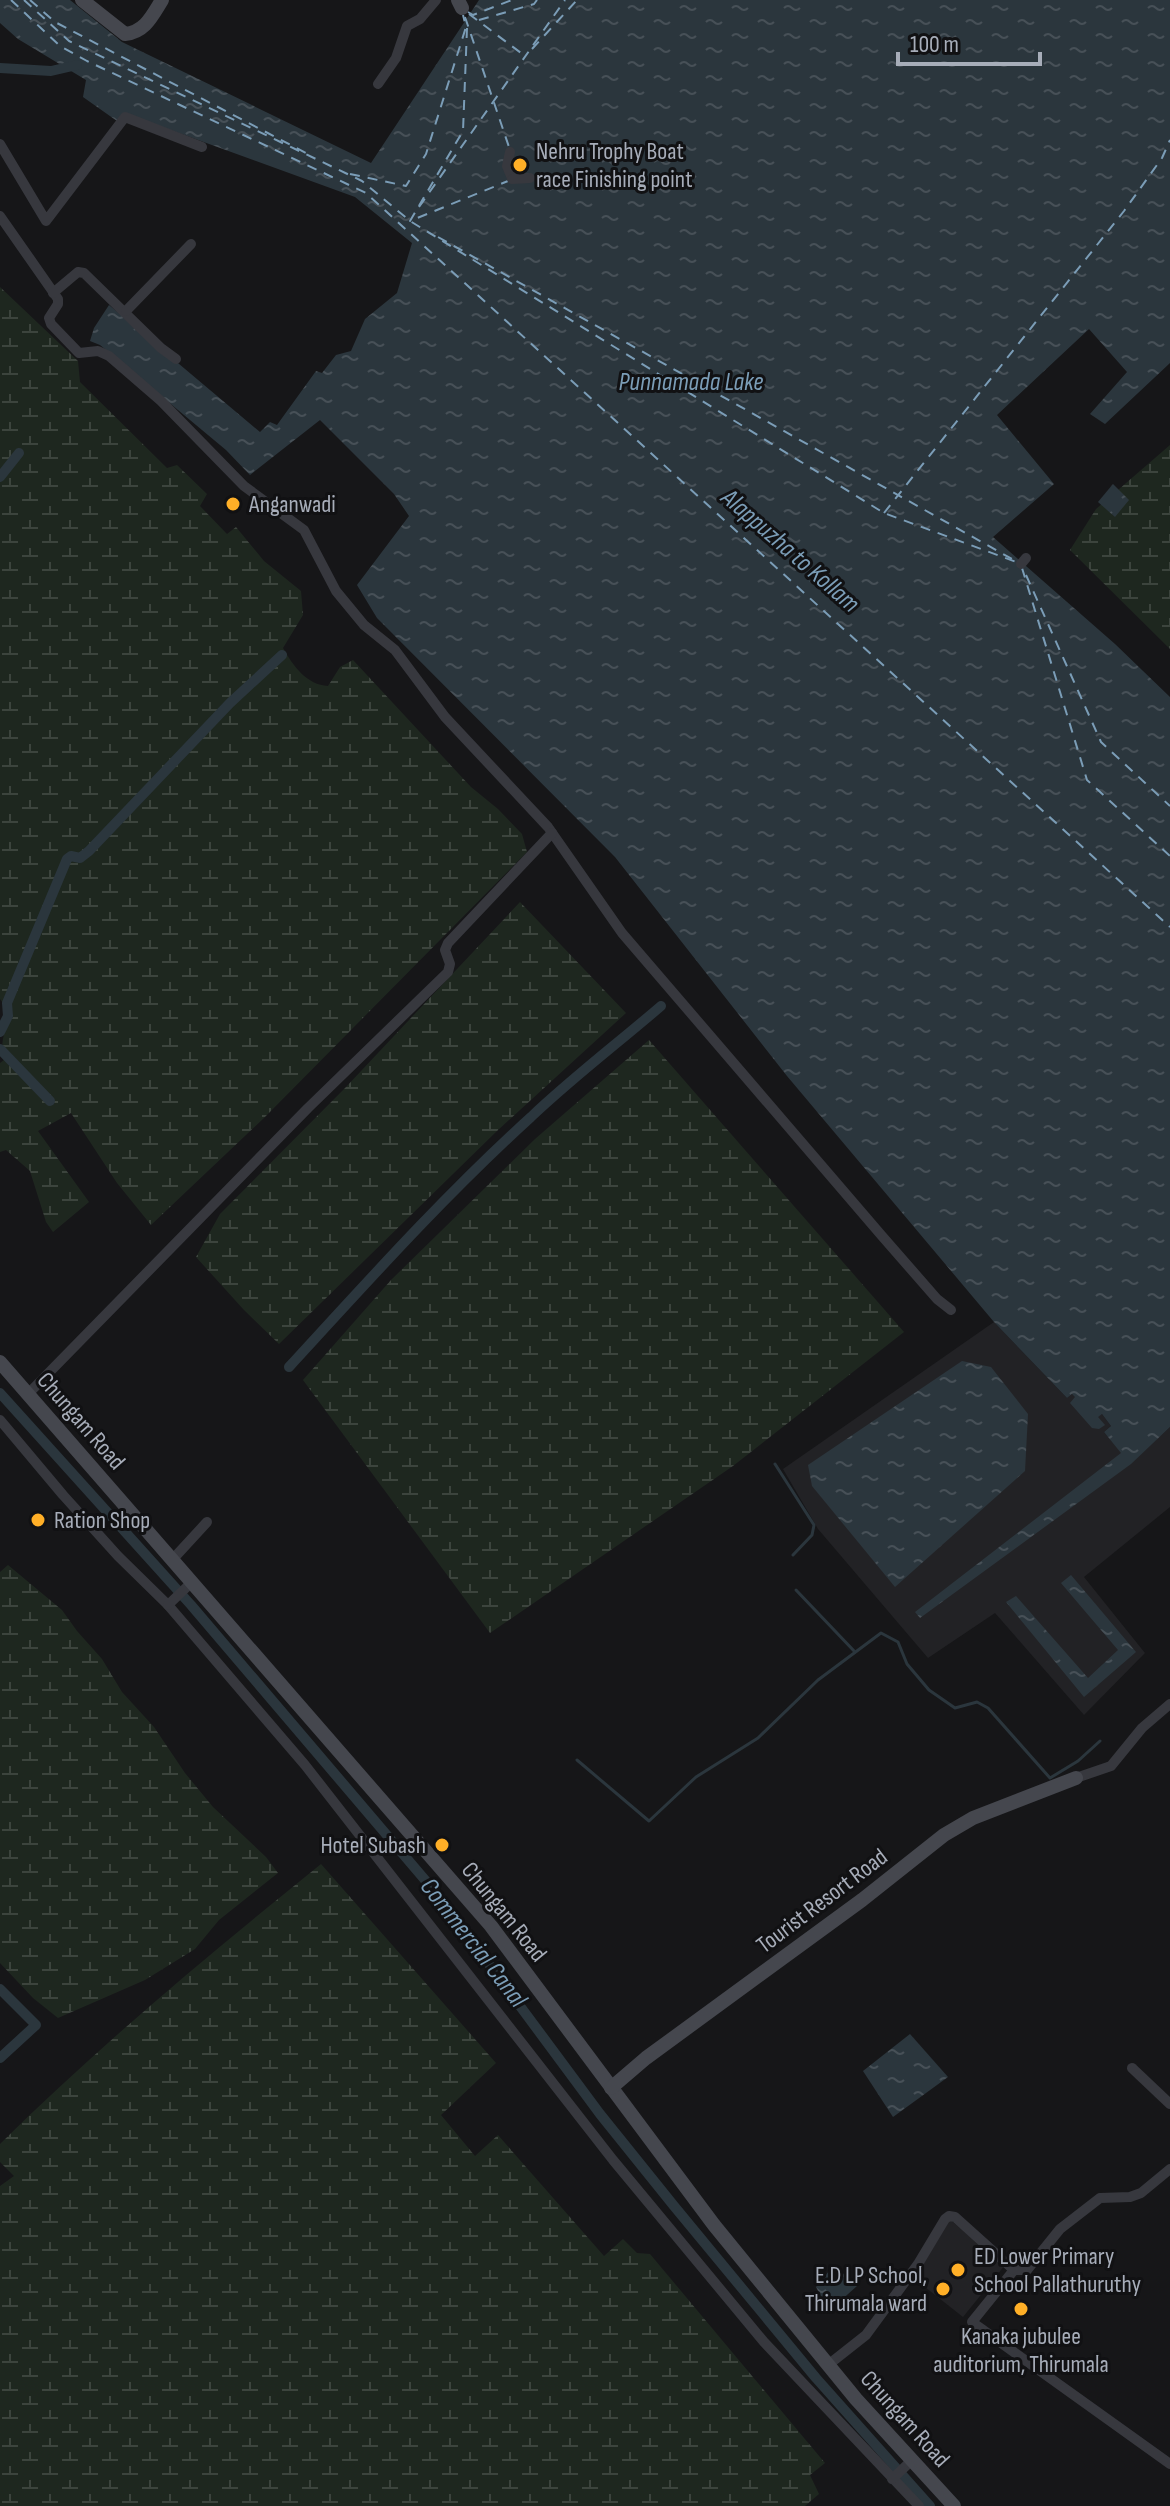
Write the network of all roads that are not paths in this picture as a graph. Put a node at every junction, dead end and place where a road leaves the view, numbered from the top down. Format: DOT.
graph roads {
  1 [pos="82,0"];
  2 [pos="162,0"];
  3 [pos="436,0"];
  4 [pos="378,84"];
  5 [pos="0,144"];
  6 [pos="202,147"];
  7 [pos="510,152"];
  8 [pos="530,178"];
  9 [pos="0,216"];
  10 [pos="191,244"];
  11 [pos="53,293"];
  12 [pos="126,311"];
  13 [pos="176,359"];
  14 [pos="552,833"];
  15 [pos="951,1310"];
  16 [pos="0,1362"];
  17 [pos="28,1394"];
  18 [pos="0,1420"];
  19 [pos="207,1522"];
  20 [pos="173,1559"];
  21 [pos="189,1585"];
  22 [pos="169,1604"];
  23 [pos="1170,1704"];
  24 [pos="1076,1778"];
  25 [pos="1132,2068"];
  26 [pos="611,2088"];
  27 [pos="1170,2104"];
  28 [pos="1170,2169"];
  29 [pos="1014,2270"];
  30 [pos="828,2365"];
  31 [pos="912,2460"];
  32 [pos="1170,2464"];
  33 [pos="892,2479"];
  34 [pos="919,2506"];
  35 [pos="954,2506"];
  1 -- 2 [label="main road"];
  3 -- 4 [label="street"];
  5 -- 6 [label="street"];
  7 -- 8 [label="street"];
  9 -- 11 [label="street"];
  10 -- 12 [label="street"];
  11 -- 12 [label="street"];
  11 -- 14 [label="street"];
  12 -- 13 [label="street"];
  14 -- 15 [label="street"];
  14 -- 17 [label="street"];
  16 -- 17 [label="main road, Chungam Road"];
  17 -- 20 [label="main road, Chungam Road"];
  18 -- 22 [label="street"];
  19 -- 20 [label="street"];
  20 -- 21 [label="main road, Chungam Road"];
  21 -- 22 [label="street"];
  21 -- 26 [label="main road, Chungam Road"];
  22 -- 33 [label="street"];
  23 -- 24 [label="street"];
  24 -- 26 [label="main road, Tourist Resort Road"];
  25 -- 27 [label="street"];
  26 -- 30 [label="main road, Chungam Road"];
  28 -- 29 [label="street"];
  29 -- 30 [label="street"];
  29 -- 32 [label="street"];
  30 -- 31 [label="main road, Chungam Road"];
  31 -- 33 [label="street"];
  31 -- 35 [label="main road, Chungam Road"];
  33 -- 34 [label="street"];
}
